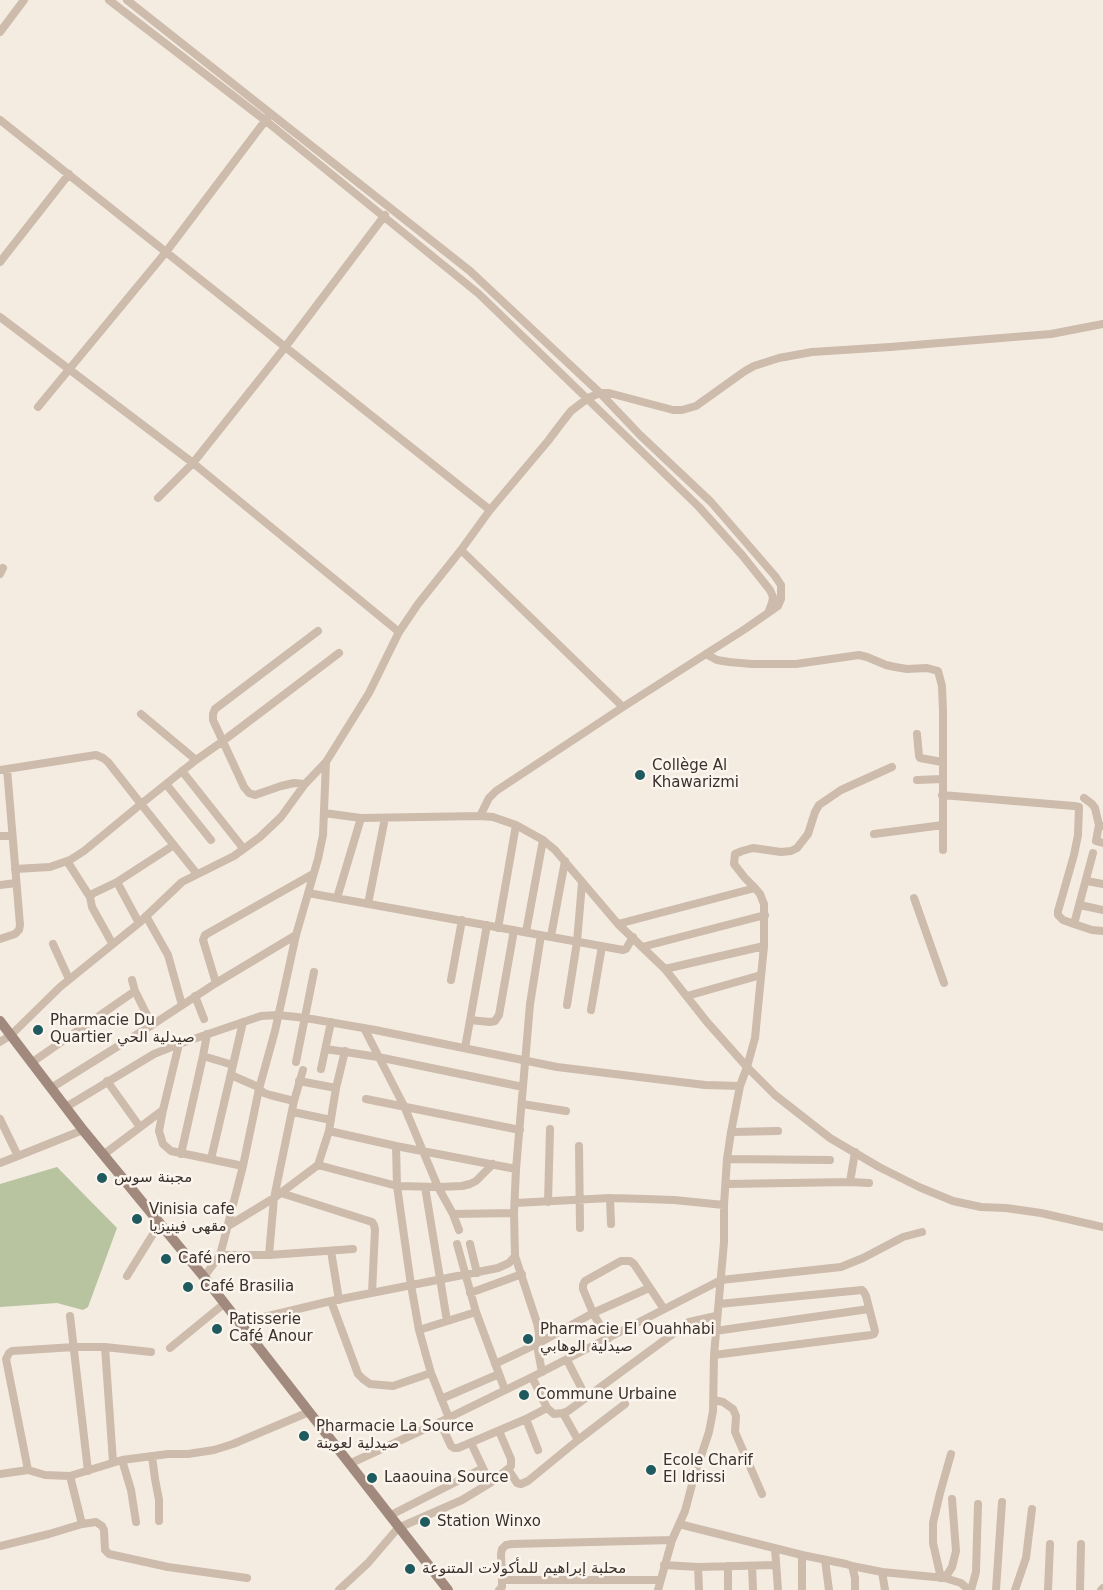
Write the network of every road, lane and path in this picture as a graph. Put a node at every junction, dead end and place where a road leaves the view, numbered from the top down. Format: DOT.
graph roads {
  1 [pos="24,0"];
  2 [pos="109,0"];
  3 [pos="127,0"];
  4 [pos="0,32"];
  5 [pos="269,117"];
  6 [pos="0,120"];
  7 [pos="69,174"];
  8 [pos="390,209"];
  9 [pos="384,217"];
  10 [pos="166,252"];
  11 [pos="0,262"];
  12 [pos="0,317"];
  13 [pos="1103,324"];
  14 [pos="285,346"];
  15 [pos="69,369"];
  16 [pos="600,393"];
  17 [pos="588,398"];
  18 [pos="38,407"];
  19 [pos="192,463"];
  20 [pos="158,498"];
  21 [pos="490,510"];
  22 [pos="461,550"];
  23 [pos="767,614"];
  24 [pos="318,630"];
  25 [pos="399,632"];
  26 [pos="339,653"];
  27 [pos="706,654"];
  28 [pos="623,707"];
  29 [pos="141,714"];
  30 [pos="917,734"];
  31 [pos="223,741"];
  32 [pos="196,760"];
  33 [pos="326,762"];
  34 [pos="942,762"];
  35 [pos="892,767"];
  36 [pos="3,770"];
  37 [pos="182,771"];
  38 [pos="942,779"];
  39 [pos="917,780"];
  40 [pos="166,784"];
  41 [pos="305,784"];
  42 [pos="942,795"];
  43 [pos="1084,798"];
  44 [pos="141,804"];
  45 [pos="324,813"];
  46 [pos="480,816"];
  47 [pos="361,818"];
  48 [pos="385,818"];
  49 [pos="516,825"];
  50 [pos="943,825"];
  51 [pos="1101,826"];
  52 [pos="874,834"];
  53 [pos="0,836"];
  54 [pos="12,836"];
  55 [pos="212,840"];
  56 [pos="543,840"];
  57 [pos="1100,842"];
  58 [pos="174,845"];
  59 [pos="243,848"];
  60 [pos="943,850"];
  61 [pos="1093,853"];
  62 [pos="1103,855"];
  63 [pos="66,861"];
  64 [pos="565,861"];
  65 [pos="15,869"];
  66 [pos="197,874"];
  67 [pos="313,874"];
  68 [pos="1087,881"];
  69 [pos="117,882"];
  70 [pos="16,883"];
  71 [pos="582,883"];
  72 [pos="1103,884"];
  73 [pos="0,885"];
  74 [pos="755,888"];
  75 [pos="308,893"];
  76 [pos="90,897"];
  77 [pos="337,898"];
  78 [pos="914,898"];
  79 [pos="368,904"];
  80 [pos="1080,905"];
  81 [pos="1103,910"];
  82 [pos="765,915"];
  83 [pos="146,916"];
  84 [pos="462,920"];
  85 [pos="139,923"];
  86 [pos="618,924"];
  87 [pos="1074,924"];
  88 [pos="487,925"];
  89 [pos="498,928"];
  90 [pos="514,930"];
  91 [pos="1103,931"];
  92 [pos="526,932"];
  93 [pos="541,934"];
  94 [pos="296,935"];
  95 [pos="551,936"];
  96 [pos="633,937"];
  97 [pos="0,939"];
  98 [pos="577,942"];
  99 [pos="112,943"];
  100 [pos="53,944"];
  101 [pos="602,946"];
  102 [pos="764,946"];
  103 [pos="642,947"];
  104 [pos="665,969"];
  105 [pos="314,972"];
  106 [pos="761,975"];
  107 [pos="69,979"];
  108 [pos="132,980"];
  109 [pos="451,980"];
  110 [pos="216,983"];
  111 [pos="944,983"];
  112 [pos="135,991"];
  113 [pos="195,996"];
  114 [pos="687,996"];
  115 [pos="182,1005"];
  116 [pos="567,1005"];
  117 [pos="591,1010"];
  118 [pos="278,1015"];
  119 [pos="306,1018"];
  120 [pos="204,1019"];
  121 [pos="470,1020"];
  122 [pos="0,1021"];
  123 [pos="243,1022"];
  124 [pos="331,1022"];
  125 [pos="152,1025"];
  126 [pos="364,1028"];
  127 [pos="207,1034"];
  128 [pos="11,1035"];
  129 [pos="0,1042"];
  130 [pos="179,1044"];
  131 [pos="465,1048"];
  132 [pos="326,1049"];
  133 [pos="345,1051"];
  134 [pos="203,1056"];
  135 [pos="378,1057"];
  136 [pos="525,1060"];
  137 [pos="296,1062"];
  138 [pos="31,1063"];
  139 [pos="233,1065"];
  140 [pos="747,1067"];
  141 [pos="303,1070"];
  142 [pos="321,1070"];
  143 [pos="231,1075"];
  144 [pos="107,1081"];
  145 [pos="299,1081"];
  146 [pos="740,1086"];
  147 [pos="522,1087"];
  148 [pos="51,1088"];
  149 [pos="336,1088"];
  150 [pos="259,1089"];
  151 [pos="366,1099"];
  152 [pos="294,1101"];
  153 [pos="522,1104"];
  154 [pos="404,1106"];
  155 [pos="66,1107"];
  156 [pos="163,1110"];
  157 [pos="566,1111"];
  158 [pos="293,1112"];
  159 [pos="0,1119"];
  160 [pos="331,1120"];
  161 [pos="140,1127"];
  162 [pos="550,1129"];
  163 [pos="83,1130"];
  164 [pos="520,1130"];
  165 [pos="328,1131"];
  166 [pos="778,1131"];
  167 [pos="731,1132"];
  168 [pos="396,1146"];
  169 [pos="579,1146"];
  170 [pos="423,1151"];
  171 [pos="855,1152"];
  172 [pos="181,1154"];
  173 [pos="18,1155"];
  174 [pos="103,1155"];
  175 [pos="211,1159"];
  176 [pos="728,1159"];
  177 [pos="830,1160"];
  178 [pos="0,1163"];
  179 [pos="493,1164"];
  180 [pos="243,1166"];
  181 [pos="318,1166"];
  182 [pos="516,1168"];
  183 [pos="850,1182"];
  184 [pos="869,1183"];
  185 [pos="727,1184"];
  186 [pos="397,1186"];
  187 [pos="425,1187"];
  188 [pos="438,1187"];
  189 [pos="277,1196"];
  190 [pos="610,1198"];
  191 [pos="580,1200"];
  192 [pos="548,1202"];
  193 [pos="515,1203"];
  194 [pos="724,1205"];
  195 [pos="514,1213"];
  196 [pos="453,1214"];
  197 [pos="160,1223"];
  198 [pos="611,1224"];
  199 [pos="228,1226"];
  200 [pos="1103,1227"];
  201 [pos="580,1228"];
  202 [pos="459,1230"];
  203 [pos="922,1232"];
  204 [pos="458,1244"];
  205 [pos="470,1244"];
  206 [pos="353,1249"];
  207 [pos="331,1251"];
  208 [pos="220,1255"];
  209 [pos="269,1255"];
  210 [pos="515,1256"];
  211 [pos="477,1274"];
  212 [pos="465,1275"];
  213 [pos="522,1275"];
  214 [pos="127,1276"];
  215 [pos="204,1277"];
  216 [pos="440,1279"];
  217 [pos="721,1280"];
  218 [pos="411,1285"];
  219 [pos="649,1288"];
  220 [pos="372,1293"];
  221 [pos="470,1293"];
  222 [pos="335,1300"];
  223 [pos="225,1303"];
  224 [pos="719,1304"];
  225 [pos="869,1309"];
  226 [pos="664,1310"];
  227 [pos="476,1312"];
  228 [pos="593,1313"];
  229 [pos="70,1316"];
  230 [pos="716,1316"];
  231 [pos="447,1321"];
  232 [pos="239,1323"];
  233 [pos="420,1330"];
  234 [pos="715,1331"];
  235 [pos="608,1339"];
  236 [pos="539,1343"];
  237 [pos="74,1347"];
  238 [pos="105,1347"];
  239 [pos="170,1348"];
  240 [pos="151,1352"];
  241 [pos="714,1355"];
  242 [pos="567,1360"];
  243 [pos="495,1364"];
  244 [pos="542,1372"];
  245 [pos="431,1373"];
  246 [pos="499,1374"];
  247 [pos="532,1377"];
  248 [pos="505,1390"];
  249 [pos="585,1397"];
  250 [pos="441,1399"];
  251 [pos="714,1400"];
  252 [pos="625,1404"];
  253 [pos="547,1408"];
  254 [pos="309,1412"];
  255 [pos="563,1413"];
  256 [pos="449,1418"];
  257 [pos="526,1419"];
  258 [pos="440,1422"];
  259 [pos="499,1431"];
  260 [pos="578,1440"];
  261 [pos="471,1443"];
  262 [pos="538,1450"];
  263 [pos="951,1454"];
  264 [pos="152,1456"];
  265 [pos="122,1460"];
  266 [pos="113,1462"];
  267 [pos="349,1464"];
  268 [pos="483,1468"];
  269 [pos="508,1469"];
  270 [pos="28,1470"];
  271 [pos="88,1471"];
  272 [pos="0,1473"];
  273 [pos="70,1476"];
  274 [pos="490,1483"];
  275 [pos="762,1494"];
  276 [pos="952,1498"];
  277 [pos="1002,1502"];
  278 [pos="978,1504"];
  279 [pos="1032,1509"];
  280 [pos="389,1516"];
  281 [pos="159,1521"];
  282 [pos="136,1522"];
  283 [pos="82,1524"];
  284 [pos="679,1524"];
  285 [pos="398,1528"];
  286 [pos="672,1540"];
  287 [pos="1050,1544"];
  288 [pos="1081,1544"];
  289 [pos="0,1546"];
  290 [pos="775,1548"];
  291 [pos="802,1555"];
  292 [pos="825,1560"];
  293 [pos="664,1566"];
  294 [pos="728,1566"];
  295 [pos="752,1566"];
  296 [pos="776,1566"];
  297 [pos="852,1566"];
  298 [pos="698,1567"];
  299 [pos="882,1572"];
  300 [pos="247,1578"];
  301 [pos="943,1578"];
  302 [pos="502,1580"];
  303 [pos="660,1580"];
  304 [pos="339,1590"];
  305 [pos="448,1590"];
  306 [pos="499,1590"];
  307 [pos="658,1590"];
  308 [pos="699,1590"];
  309 [pos="728,1590"];
  310 [pos="753,1590"];
  311 [pos="778,1590"];
  312 [pos="802,1590"];
  313 [pos="829,1590"];
  314 [pos="855,1590"];
  315 [pos="885,1590"];
  316 [pos="970,1590"];
  317 [pos="996,1590"];
  318 [pos="1015,1590"];
  319 [pos="1048,1590"];
  320 [pos="1080,1590"];
  1 -- 4 [label="street"];
  2 -- 5 [label="street"];
  3 -- 5 [label="street"];
  5 -- 8 [label="street"];
  5 -- 9 [label="street"];
  5 -- 10 [label="street"];
  6 -- 7 [label="street"];
  7 -- 10 [label="street"];
  7 -- 11 [label="street"];
  8 -- 9 [label="street"];
  8 -- 16 [label="street"];
  9 -- 14 [label="street"];
  9 -- 17 [label="street"];
  10 -- 14 [label="street"];
  10 -- 15 [label="street"];
  12 -- 15 [label="street"];
  13 -- 16 [label="street"];
  14 -- 19 [label="street"];
  14 -- 21 [label="street"];
  15 -- 18 [label="street"];
  15 -- 19 [label="street"];
  16 -- 17 [label="street"];
  16 -- 23 [label="street"];
  17 -- 21 [label="street"];
  17 -- 23 [label="street"];
  19 -- 20 [label="street"];
  19 -- 25 [label="street"];
  21 -- 22 [label="street"];
  22 -- 25 [label="street"];
  22 -- 28 [label="street"];
  23 -- 27 [label="street"];
  24 -- 31 [label="street"];
  25 -- 33 [label="street"];
  26 -- 31 [label="street"];
  27 -- 28 [label="street"];
  27 -- 34 [label="street"];
  28 -- 46 [label="street"];
  29 -- 32 [label="street"];
  30 -- 34 [label="street"];
  31 -- 32 [label="street"];
  31 -- 41 [label="street"];
  32 -- 37 [label="street"];
  33 -- 41 [label="street"];
  33 -- 45 [label="street"];
  34 -- 38 [label="street"];
  35 -- 74 [label="street"];
  36 -- 44 [label="street"];
  36 -- 54 [label="street"];
  37 -- 40 [label="street"];
  37 -- 59 [label="street"];
  38 -- 39 [label="street"];
  38 -- 42 [label="street"];
  40 -- 44 [label="street"];
  40 -- 55 [label="street"];
  41 -- 59 [label="street"];
  42 -- 50 [label="street"];
  42 -- 87 [label="street"];
  43 -- 51 [label="street"];
  44 -- 58 [label="street"];
  44 -- 63 [label="street"];
  45 -- 47 [label="street"];
  45 -- 67 [label="street"];
  46 -- 48 [label="street"];
  46 -- 49 [label="street"];
  47 -- 48 [label="street"];
  47 -- 77 [label="street"];
  48 -- 79 [label="street"];
  49 -- 56 [label="street"];
  49 -- 89 [label="street"];
  50 -- 52 [label="street"];
  50 -- 60 [label="street"];
  51 -- 57 [label="street"];
  53 -- 54 [label="street"];
  54 -- 65 [label="street"];
  56 -- 64 [label="street"];
  56 -- 92 [label="street"];
  57 -- 61 [label="street"];
  58 -- 66 [label="street"];
  58 -- 69 [label="street"];
  59 -- 66 [label="street"];
  61 -- 62 [label="street"];
  61 -- 68 [label="street"];
  63 -- 65 [label="street"];
  63 -- 76 [label="street"];
  64 -- 71 [label="street"];
  64 -- 95 [label="street"];
  65 -- 70 [label="street"];
  66 -- 83 [label="street"];
  67 -- 75 [label="street"];
  67 -- 110 [label="street"];
  68 -- 72 [label="street"];
  68 -- 80 [label="street"];
  69 -- 76 [label="street"];
  69 -- 85 [label="street"];
  70 -- 73 [label="street"];
  70 -- 97 [label="street"];
  71 -- 86 [label="street"];
  71 -- 98 [label="street"];
  74 -- 82 [label="street"];
  74 -- 86 [label="street"];
  75 -- 77 [label="street"];
  75 -- 94 [label="street"];
  76 -- 99 [label="street"];
  77 -- 79 [label="street"];
  78 -- 111 [label="street"];
  79 -- 84 [label="street"];
  80 -- 81 [label="street"];
  80 -- 87 [label="street"];
  82 -- 102 [label="street"];
  82 -- 103 [label="street"];
  83 -- 85 [label="street"];
  83 -- 115 [label="street"];
  84 -- 88 [label="street"];
  84 -- 109 [label="street"];
  85 -- 99 [label="street"];
  86 -- 96 [label="street"];
  87 -- 91 [label="street"];
  88 -- 89 [label="street"];
  88 -- 121 [label="street"];
  89 -- 90 [label="street"];
  90 -- 92 [label="street"];
  90 -- 121 [label="street"];
  92 -- 93 [label="street"];
  93 -- 95 [label="street"];
  93 -- 136 [label="street"];
  94 -- 110 [label="street"];
  94 -- 118 [label="street"];
  95 -- 98 [label="street"];
  96 -- 101 [label="street"];
  96 -- 103 [label="street"];
  98 -- 101 [label="street"];
  98 -- 116 [label="street"];
  99 -- 107 [label="street"];
  100 -- 107 [label="street"];
  101 -- 117 [label="street"];
  102 -- 104 [label="street"];
  102 -- 106 [label="street"];
  103 -- 104 [label="street"];
  104 -- 114 [label="street"];
  105 -- 119 [label="street"];
  106 -- 114 [label="street"];
  106 -- 140 [label="street"];
  107 -- 128 [label="street"];
  108 -- 112 [label="street"];
  110 -- 113 [label="street"];
  112 -- 125 [label="street"];
  112 -- 138 [label="street"];
  113 -- 115 [label="street"];
  113 -- 120 [label="street"];
  114 -- 140 [label="street"];
  115 -- 125 [label="street"];
  118 -- 119 [label="street"];
  118 -- 123 [label="street"];
  118 -- 150 [label="street"];
  119 -- 124 [label="street"];
  119 -- 137 [label="street"];
  121 -- 131 [label="street"];
  122 -- 128 [label="main road"];
  123 -- 127 [label="street"];
  123 -- 139 [label="street"];
  124 -- 126 [label="street"];
  124 -- 132 [label="street"];
  125 -- 148 [label="street"];
  126 -- 131 [label="street"];
  126 -- 135 [label="street"];
  127 -- 130 [label="street"];
  127 -- 134 [label="street"];
  128 -- 129 [label="street"];
  128 -- 138 [label="main road"];
  130 -- 144 [label="street"];
  130 -- 156 [label="street"];
  131 -- 136 [label="street"];
  132 -- 133 [label="street"];
  132 -- 142 [label="street"];
  133 -- 135 [label="street"];
  133 -- 149 [label="street"];
  134 -- 139 [label="street"];
  134 -- 172 [label="street"];
  135 -- 147 [label="street"];
  135 -- 154 [label="street"];
  136 -- 146 [label="street"];
  136 -- 147 [label="street"];
  138 -- 148 [label="main road"];
  139 -- 143 [label="street"];
  140 -- 146 [label="street"];
  140 -- 171 [label="street"];
  141 -- 145 [label="street"];
  143 -- 150 [label="street"];
  143 -- 175 [label="street"];
  144 -- 155 [label="street"];
  144 -- 161 [label="street"];
  145 -- 149 [label="street"];
  145 -- 152 [label="street"];
  146 -- 167 [label="street"];
  147 -- 153 [label="street"];
  148 -- 155 [label="main road"];
  149 -- 160 [label="street"];
  150 -- 152 [label="street"];
  150 -- 180 [label="street"];
  151 -- 154 [label="street"];
  152 -- 158 [label="street"];
  153 -- 157 [label="street"];
  153 -- 164 [label="street"];
  154 -- 164 [label="street"];
  154 -- 170 [label="street"];
  155 -- 163 [label="main road"];
  156 -- 161 [label="street"];
  156 -- 172 [label="street"];
  158 -- 160 [label="street"];
  158 -- 189 [label="street"];
  159 -- 173 [label="street"];
  160 -- 165 [label="street"];
  161 -- 174 [label="street"];
  162 -- 192 [label="street"];
  163 -- 173 [label="street"];
  163 -- 174 [label="main road"];
  164 -- 182 [label="street"];
  165 -- 168 [label="street"];
  165 -- 181 [label="street"];
  166 -- 167 [label="street"];
  167 -- 176 [label="street"];
  168 -- 170 [label="street"];
  168 -- 186 [label="street"];
  169 -- 191 [label="street"];
  170 -- 179 [label="street"];
  170 -- 188 [label="street"];
  171 -- 183 [label="street"];
  171 -- 200 [label="street"];
  172 -- 175 [label="street"];
  173 -- 178 [label="street"];
  174 -- 197 [label="main road"];
  175 -- 180 [label="street"];
  176 -- 177 [label="street"];
  176 -- 185 [label="street"];
  179 -- 182 [label="street"];
  179 -- 188 [label="street"];
  180 -- 199 [label="street"];
  181 -- 186 [label="street"];
  181 -- 189 [label="street"];
  182 -- 193 [label="street"];
  183 -- 184 [label="street"];
  183 -- 185 [label="street"];
  185 -- 194 [label="street"];
  186 -- 187 [label="street"];
  186 -- 218 [label="street"];
  187 -- 188 [label="street"];
  187 -- 216 [label="street"];
  188 -- 196 [label="street"];
  189 -- 199 [label="street"];
  189 -- 209 [label="street"];
  189 -- 220 [label="street"];
  190 -- 191 [label="street"];
  190 -- 194 [label="street"];
  190 -- 198 [label="street"];
  191 -- 192 [label="street"];
  191 -- 201 [label="street"];
  192 -- 193 [label="street"];
  193 -- 195 [label="street"];
  194 -- 217 [label="street"];
  195 -- 196 [label="street"];
  195 -- 210 [label="street"];
  196 -- 202 [label="street"];
  197 -- 214 [label="street"];
  197 -- 215 [label="main road"];
  199 -- 208 [label="street"];
  203 -- 217 [label="street"];
  204 -- 212 [label="street"];
  205 -- 211 [label="street"];
  206 -- 207 [label="street"];
  207 -- 209 [label="street"];
  207 -- 222 [label="street"];
  208 -- 209 [label="street"];
  208 -- 215 [label="street"];
  210 -- 211 [label="street"];
  210 -- 213 [label="street"];
  211 -- 212 [label="street"];
  212 -- 216 [label="street"];
  212 -- 221 [label="street"];
  213 -- 221 [label="street"];
  213 -- 236 [label="street"];
  215 -- 223 [label="main road"];
  216 -- 218 [label="street"];
  216 -- 231 [label="street"];
  217 -- 224 [label="street"];
  217 -- 226 [label="street"];
  218 -- 220 [label="street"];
  218 -- 233 [label="street"];
  219 -- 226 [label="street"];
  219 -- 228 [label="street"];
  219 -- 228 [label="street"];
  220 -- 222 [label="street"];
  221 -- 227 [label="street"];
  222 -- 232 [label="street"];
  222 -- 245 [label="street"];
  223 -- 232 [label="main road"];
  223 -- 239 [label="street"];
  224 -- 225 [label="street"];
  224 -- 230 [label="street"];
  225 -- 234 [label="street"];
  225 -- 241 [label="street"];
  226 -- 235 [label="street"];
  227 -- 231 [label="street"];
  227 -- 243 [label="street"];
  228 -- 235 [label="street"];
  228 -- 236 [label="street"];
  229 -- 237 [label="street"];
  230 -- 234 [label="street"];
  230 -- 249 [label="street"];
  231 -- 233 [label="street"];
  232 -- 254 [label="main road"];
  233 -- 245 [label="street"];
  234 -- 241 [label="street"];
  235 -- 242 [label="street"];
  236 -- 243 [label="street"];
  236 -- 244 [label="street"];
  237 -- 238 [label="street"];
  237 -- 270 [label="street"];
  237 -- 271 [label="street"];
  238 -- 240 [label="street"];
  238 -- 266 [label="street"];
  241 -- 251 [label="street"];
  242 -- 244 [label="street"];
  242 -- 249 [label="street"];
  243 -- 246 [label="street"];
  244 -- 247 [label="street"];
  245 -- 250 [label="street"];
  246 -- 248 [label="street"];
  246 -- 250 [label="street"];
  247 -- 248 [label="street"];
  247 -- 253 [label="street"];
  248 -- 256 [label="street"];
  249 -- 255 [label="street"];
  250 -- 256 [label="street"];
  251 -- 275 [label="street"];
  251 -- 284 [label="street"];
  252 -- 260 [label="street"];
  253 -- 255 [label="street"];
  253 -- 257 [label="street"];
  254 -- 264 [label="street"];
  254 -- 267 [label="main road"];
  255 -- 260 [label="street"];
  256 -- 258 [label="street"];
  257 -- 259 [label="street"];
  257 -- 262 [label="street"];
  258 -- 261 [label="street"];
  258 -- 267 [label="street"];
  259 -- 261 [label="street"];
  259 -- 269 [label="street"];
  260 -- 269 [label="street"];
  261 -- 268 [label="street"];
  263 -- 301 [label="street"];
  264 -- 265 [label="street"];
  264 -- 281 [label="street"];
  265 -- 266 [label="street"];
  265 -- 282 [label="street"];
  266 -- 271 [label="street"];
  267 -- 280 [label="main road"];
  268 -- 274 [label="street"];
  268 -- 280 [label="street"];
  269 -- 274 [label="street"];
  270 -- 272 [label="street"];
  270 -- 273 [label="street"];
  271 -- 273 [label="street"];
  273 -- 283 [label="street"];
  274 -- 285 [label="street"];
  276 -- 301 [label="street"];
  277 -- 317 [label="street"];
  278 -- 316 [label="street"];
  279 -- 318 [label="street"];
  280 -- 285 [label="main road"];
  283 -- 289 [label="street"];
  283 -- 300 [label="street"];
  284 -- 286 [label="street"];
  284 -- 290 [label="street"];
  285 -- 304 [label="street"];
  285 -- 305 [label="main road"];
  286 -- 293 [label="street"];
  286 -- 302 [label="street"];
  287 -- 319 [label="street"];
  288 -- 320 [label="street"];
  290 -- 291 [label="street"];
  290 -- 296 [label="street"];
  291 -- 292 [label="street"];
  291 -- 312 [label="street"];
  292 -- 297 [label="street"];
  292 -- 313 [label="street"];
  293 -- 298 [label="street"];
  293 -- 303 [label="street"];
  294 -- 295 [label="street"];
  294 -- 298 [label="street"];
  294 -- 309 [label="street"];
  295 -- 296 [label="street"];
  295 -- 310 [label="street"];
  296 -- 311 [label="street"];
  297 -- 299 [label="street"];
  297 -- 314 [label="street"];
  298 -- 308 [label="street"];
  299 -- 301 [label="street"];
  299 -- 315 [label="street"];
  301 -- 316 [label="street"];
  302 -- 303 [label="street"];
  302 -- 306 [label="street"];
  303 -- 307 [label="street"];
}
